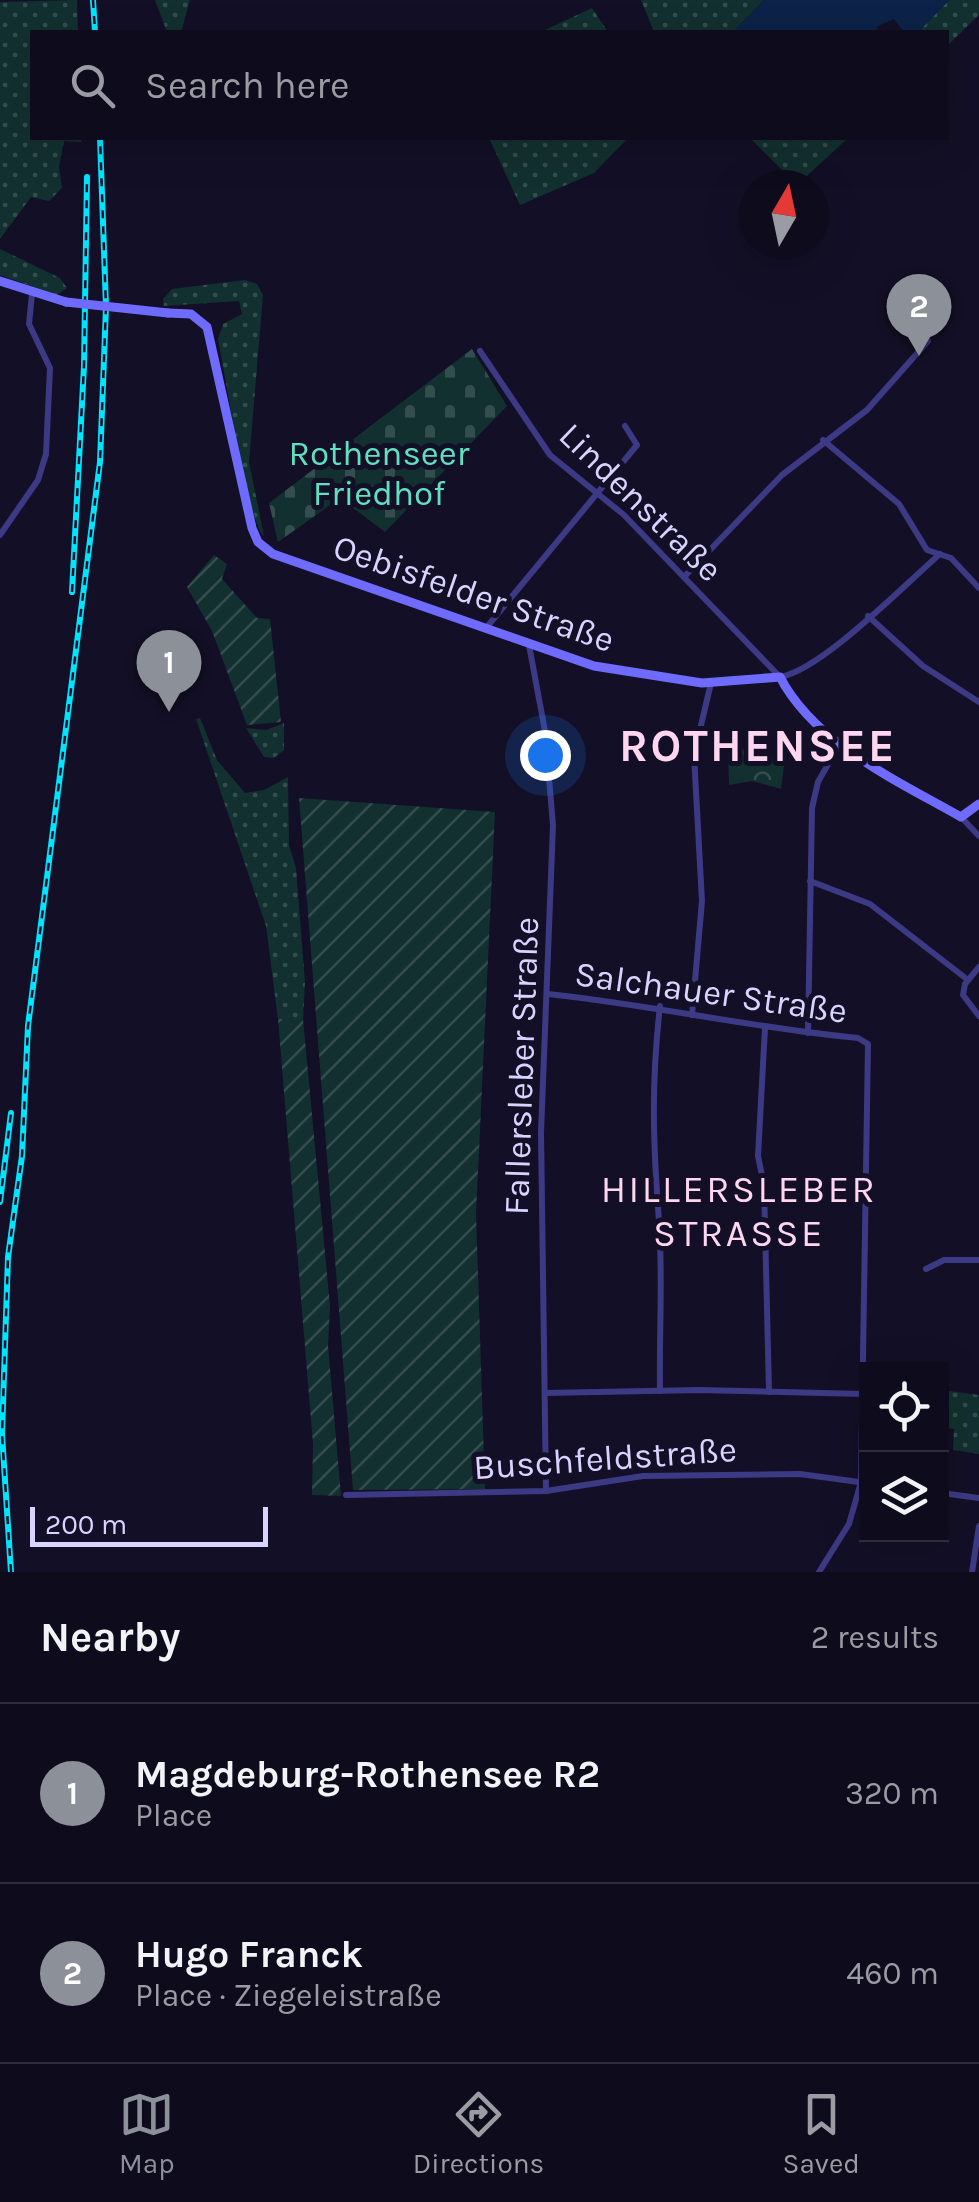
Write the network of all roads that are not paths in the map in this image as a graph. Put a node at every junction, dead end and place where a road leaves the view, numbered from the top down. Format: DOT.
graph roads {
  1 [pos="0,281"];
  2 [pos="32,294"];
  3 [pos="928,340"];
  4 [pos="480,351"];
  5 [pos="624,426"];
  6 [pos="823,440"];
  7 [pos="599,491"];
  8 [pos="0,535"];
  9 [pos="940,554"];
  10 [pos="684,577"];
  11 [pos="979,588"];
  12 [pos="868,616"];
  13 [pos="486,628"];
  14 [pos="528,645"];
  15 [pos="780,678"];
  16 [pos="711,683"];
  17 [pos="979,702"];
  18 [pos="840,742"];
  19 [pos="979,804"];
  20 [pos="961,817"];
  21 [pos="979,836"];
  22 [pos="810,881"];
  23 [pos="979,968"];
  24 [pos="968,980"];
  25 [pos="548,994"];
  26 [pos="660,1006"];
  27 [pos="692,1015"];
  28 [pos="979,1016"];
  29 [pos="765,1028"];
  30 [pos="808,1033"];
  31 [pos="979,1260"];
  32 [pos="926,1270"];
  33 [pos="863,1362"];
  34 [pos="660,1391"];
  35 [pos="768,1392"];
  36 [pos="545,1393"];
  37 [pos="859,1394"];
  38 [pos="859,1482"];
  39 [pos="546,1490"];
  40 [pos="949,1494"];
  41 [pos="346,1495"];
  42 [pos="859,1497"];
  43 [pos="979,1498"];
  44 [pos="979,1526"];
  45 [pos="819,1572"];
  46 [pos="972,1572"];
  1 -- 2 [label="street, Oebisfelder Straße"];
  2 -- 8 [label="street"];
  2 -- 13 [label="street, Oebisfelder Straße, bridge"];
  3 -- 6 [label="street"];
  4 -- 7 [label="street, Lindenstraße"];
  5 -- 7 [label="street"];
  6 -- 9 [label="street"];
  6 -- 10 [label="street"];
  7 -- 10 [label="street, Lindenstraße"];
  7 -- 13 [label="street"];
  9 -- 11 [label="street"];
  9 -- 12 [label="street"];
  10 -- 15 [label="street, Lindenstraße"];
  12 -- 15 [label="street"];
  12 -- 17 [label="street"];
  13 -- 14 [label="street, Oebisfelder Straße"];
  14 -- 16 [label="street, Oebisfelder Straße"];
  14 -- 25 [label="street, Fallersleber Straße"];
  15 -- 16 [label="street, Oebisfelder Straße"];
  15 -- 18 [label="street"];
  16 -- 27 [label="street"];
  18 -- 20 [label="street"];
  18 -- 22 [label="street"];
  19 -- 20 [label="street"];
  20 -- 21 [label="street"];
  22 -- 24 [label="street"];
  22 -- 30 [label="street"];
  23 -- 24 [label="street"];
  24 -- 28 [label="street"];
  25 -- 26 [label="street, Salchauer Straße"];
  25 -- 36 [label="street, Fallersleber Straße"];
  26 -- 27 [label="street, Salchauer Straße"];
  26 -- 34 [label="street"];
  27 -- 29 [label="street, Salchauer Straße"];
  29 -- 30 [label="street, Salchauer Straße"];
  29 -- 35 [label="street"];
  30 -- 33 [label="street, Salchauer Straße"];
  31 -- 32 [label="street"];
  34 -- 35 [label="street"];
  34 -- 36 [label="street"];
  35 -- 37 [label="street"];
  36 -- 39 [label="street, Fallersleber Straße"];
  38 -- 39 [label="street, Buschfeldstraße"];
  39 -- 41 [label="street, Buschfeldstraße"];
  40 -- 43 [label="street"];
  42 -- 45 [label="street"];
  44 -- 46 [label="street"];
}
